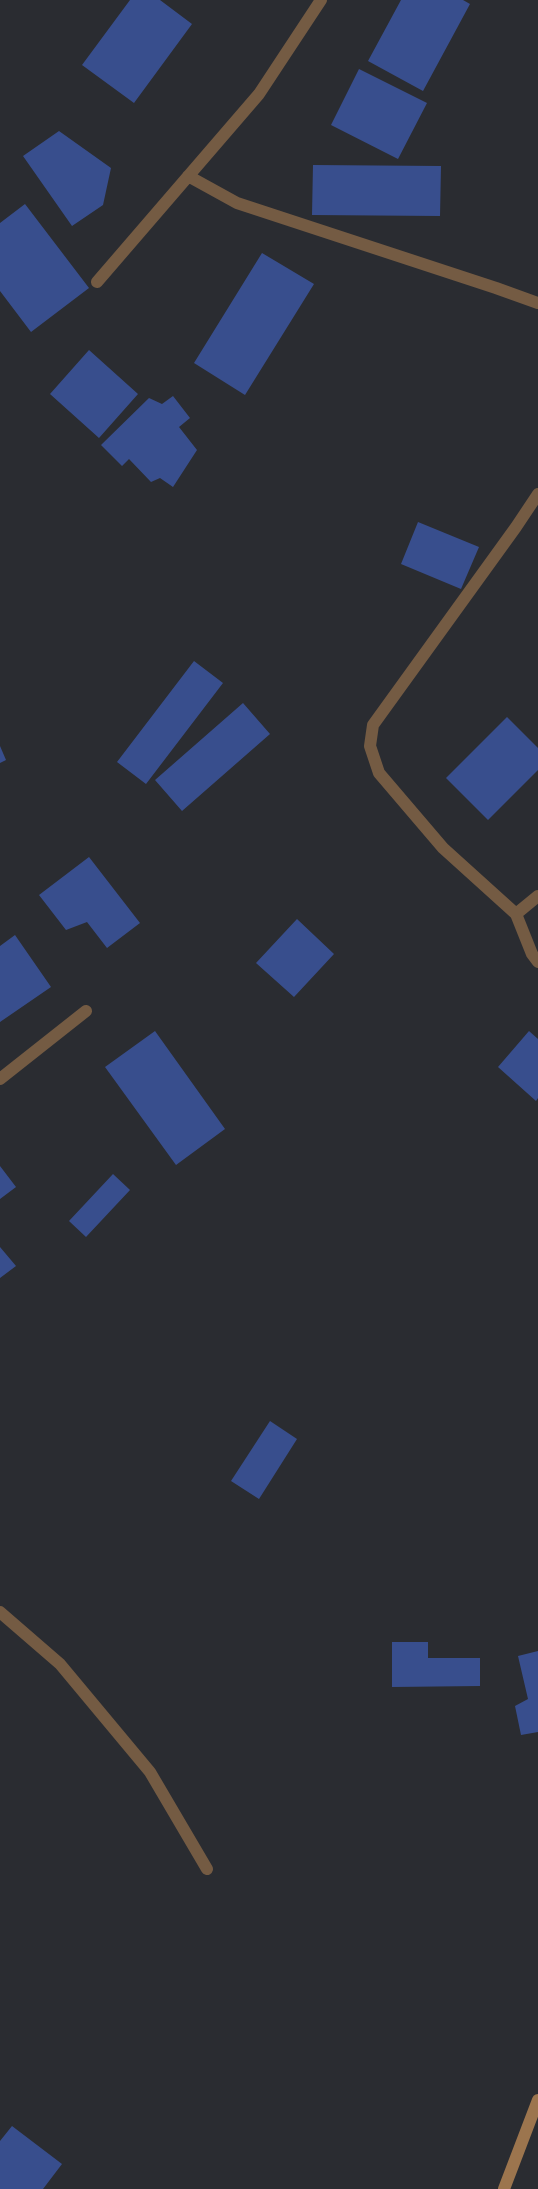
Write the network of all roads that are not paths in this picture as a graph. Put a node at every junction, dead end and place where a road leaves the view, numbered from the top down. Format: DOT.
graph roads {
  1 [pos="321,0"];
  2 [pos="188,176"];
  3 [pos="96,282"];
  4 [pos="538,303"];
  5 [pos="538,494"];
  6 [pos="538,896"];
  7 [pos="516,914"];
  8 [pos="538,962"];
  9 [pos="86,1011"];
  10 [pos="0,1079"];
  11 [pos="0,1612"];
  12 [pos="207,1870"];
  13 [pos="538,2100"];
  14 [pos="504,2189"];
  1 -- 2 [label="street"];
  2 -- 3 [label="street"];
  2 -- 4 [label="street"];
  5 -- 7 [label="street"];
  6 -- 7 [label="street"];
  7 -- 8 [label="street"];
  9 -- 10 [label="street"];
  11 -- 12 [label="street"];
  13 -- 14 [label="main road"];
}
